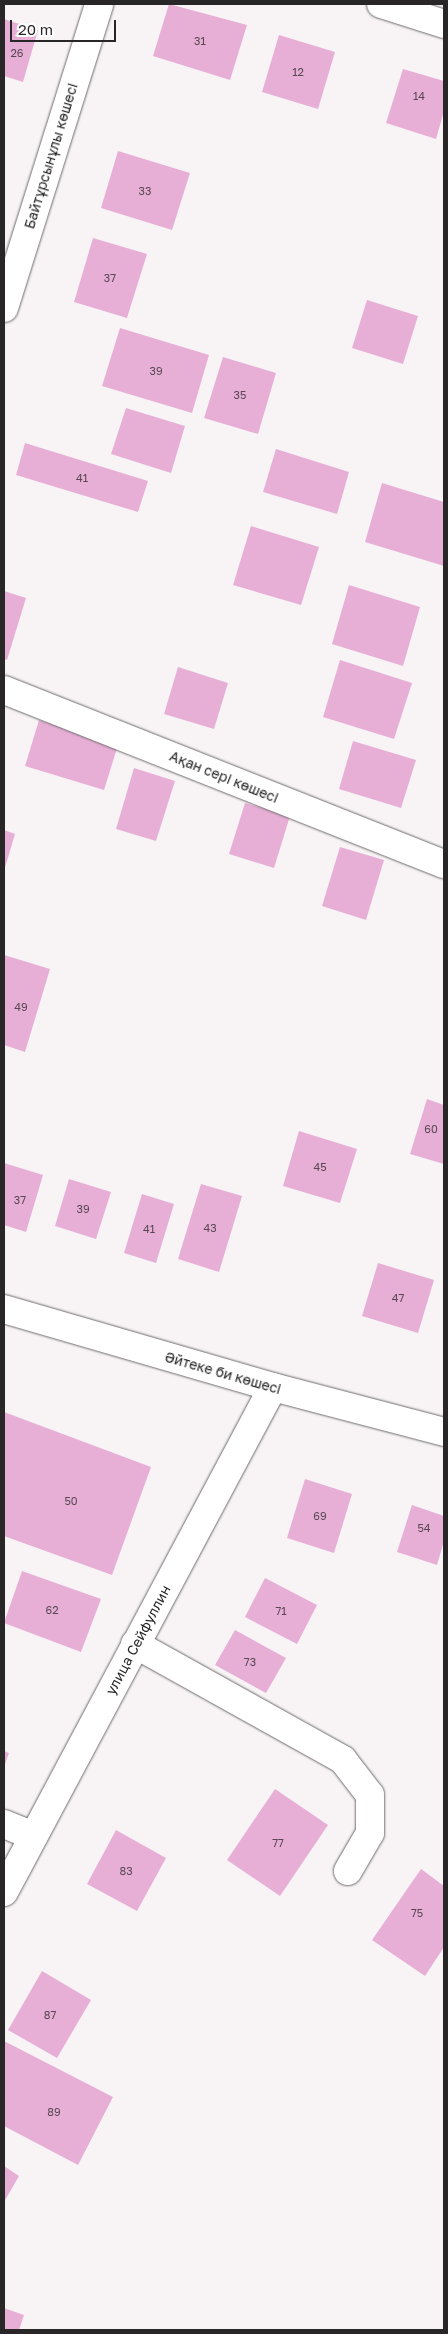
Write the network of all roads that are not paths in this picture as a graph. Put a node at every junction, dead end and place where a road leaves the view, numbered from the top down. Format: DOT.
graph roads {
  1 [pos="98,4"];
  2 [pos="381,4"];
  3 [pos="444,24"];
  4 [pos="4,308"];
  5 [pos="4,690"];
  6 [pos="444,864"];
  7 [pos="4,1309"];
  8 [pos="273,1388"];
  9 [pos="444,1432"];
  10 [pos="136,1644"];
  11 [pos="4,1824"];
  12 [pos="34,1836"];
  13 [pos="348,1871"];
  14 [pos="4,1892"];
  1 -- 4 [label="street, Байтұрсынұлы көшесі"];
  2 -- 3 [label="street"];
  5 -- 6 [label="street, Ақан сері көшесі"];
  7 -- 8 [label="street, Әйтеке би көшесі"];
  8 -- 9 [label="street, Әйтеке би көшесі"];
  8 -- 10 [label="street, улица Сейфуллин"];
  10 -- 12 [label="street, улица Сейфуллин"];
  10 -- 13 [label="street"];
  11 -- 12 [label="street"];
  12 -- 14 [label="street, улица Сейфуллин"];
}
